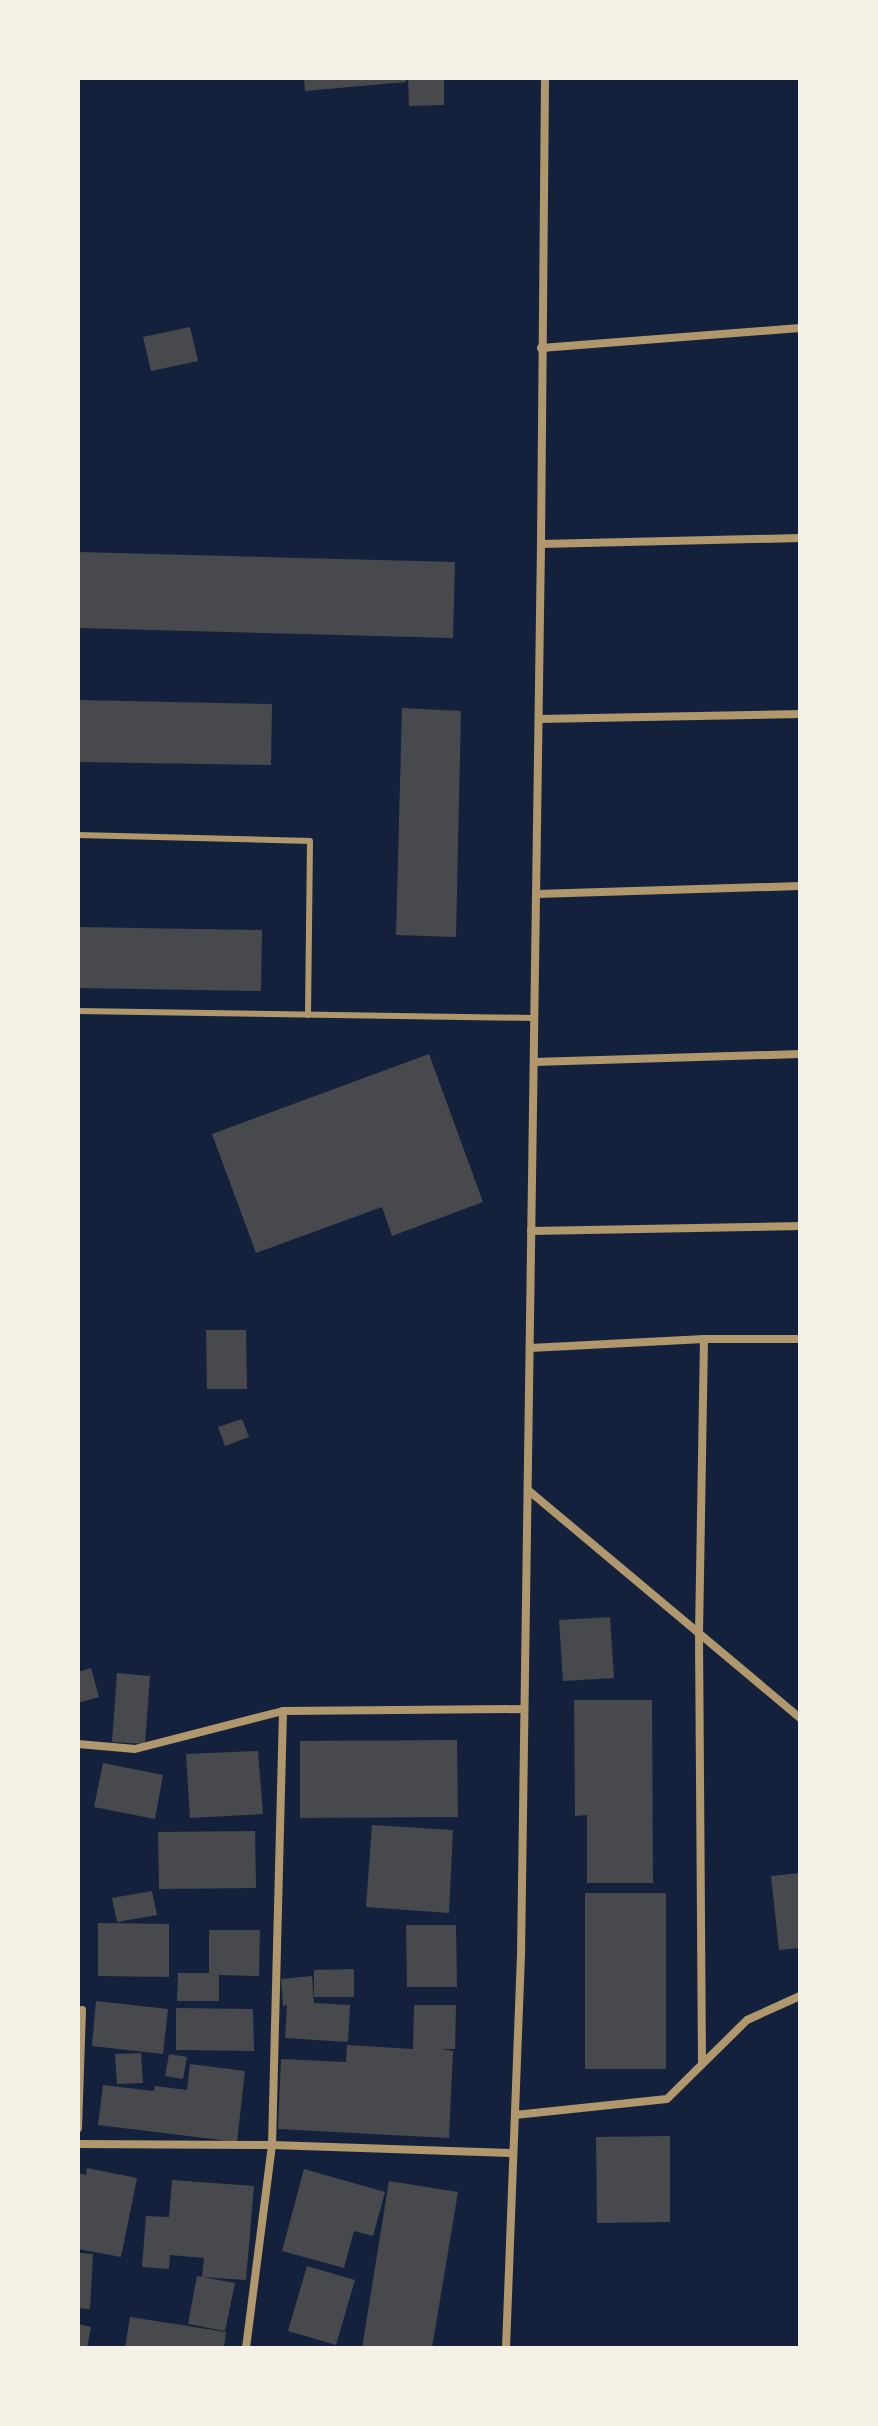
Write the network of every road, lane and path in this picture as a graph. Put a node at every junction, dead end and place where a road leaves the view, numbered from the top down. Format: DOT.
graph roads {
  1 [pos="545,78"];
  2 [pos="800,328"];
  3 [pos="541,348"];
  4 [pos="800,538"];
  5 [pos="541,544"];
  6 [pos="800,714"];
  7 [pos="539,719"];
  8 [pos="78,835"];
  9 [pos="800,886"];
  10 [pos="536,894"];
  11 [pos="78,1011"];
  12 [pos="308,1015"];
  13 [pos="534,1018"];
  14 [pos="800,1054"];
  15 [pos="534,1062"];
  16 [pos="800,1226"];
  17 [pos="531,1231"];
  18 [pos="704,1339"];
  19 [pos="800,1339"];
  20 [pos="530,1348"];
  21 [pos="528,1490"];
  22 [pos="699,1634"];
  23 [pos="524,1709"];
  24 [pos="283,1711"];
  25 [pos="800,1718"];
  26 [pos="78,1744"];
  27 [pos="800,1996"];
  28 [pos="82,2010"];
  29 [pos="702,2063"];
  30 [pos="515,2115"];
  31 [pos="78,2128"];
  32 [pos="78,2144"];
  33 [pos="272,2145"];
  34 [pos="513,2153"];
  35 [pos="246,2348"];
  36 [pos="506,2348"];
  1 -- 3 [label="street"];
  2 -- 3 [label="street"];
  3 -- 5 [label="street"];
  4 -- 5 [label="street"];
  5 -- 7 [label="street"];
  6 -- 7 [label="street"];
  7 -- 10 [label="street"];
  8 -- 12 [label="lane"];
  9 -- 10 [label="street"];
  10 -- 13 [label="street"];
  11 -- 12 [label="lane"];
  12 -- 13 [label="lane"];
  13 -- 15 [label="street"];
  14 -- 15 [label="street"];
  15 -- 17 [label="street"];
  16 -- 17 [label="street"];
  17 -- 20 [label="street"];
  18 -- 19 [label="street"];
  18 -- 20 [label="street"];
  18 -- 22 [label="street"];
  20 -- 21 [label="street"];
  21 -- 22 [label="street"];
  21 -- 23 [label="street"];
  22 -- 25 [label="street"];
  22 -- 29 [label="street"];
  23 -- 24 [label="street"];
  23 -- 30 [label="street"];
  24 -- 26 [label="street"];
  24 -- 33 [label="street"];
  27 -- 29 [label="street"];
  28 -- 31 [label="street"];
  29 -- 30 [label="street"];
  30 -- 34 [label="street"];
  32 -- 33 [label="street"];
  33 -- 34 [label="street"];
  33 -- 35 [label="street"];
  34 -- 36 [label="street"];
}
